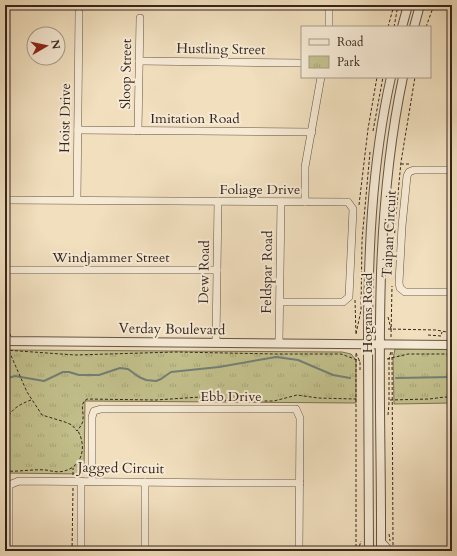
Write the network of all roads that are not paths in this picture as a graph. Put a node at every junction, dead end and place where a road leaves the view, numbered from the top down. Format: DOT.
graph roads {
  1 [pos="329,5"];
  2 [pos="408,5"];
  3 [pos="420,5"];
  4 [pos="79,13"];
  5 [pos="140,18"];
  6 [pos="329,26"];
  7 [pos="402,26"];
  8 [pos="414,26"];
  9 [pos="139,61"];
  10 [pos="301,63"];
  11 [pos="321,78"];
  12 [pos="391,78"];
  13 [pos="403,78"];
  14 [pos="78,130"];
  15 [pos="138,131"];
  16 [pos="312,132"];
  17 [pos="452,170"];
  18 [pos="5,200"];
  19 [pos="77,200"];
  20 [pos="218,201"];
  21 [pos="281,202"];
  22 [pos="305,202"];
  23 [pos="5,270"];
  24 [pos="217,270"];
  25 [pos="452,292"];
  26 [pos="280,302"];
  27 [pos="5,334"];
  28 [pos="216,342"];
  29 [pos="279,343"];
  30 [pos="380,343"];
  31 [pos="368,344"];
  32 [pos="452,345"];
  33 [pos="82,481"];
  34 [pos="92,481"];
  35 [pos="145,482"];
  36 [pos="300,483"];
  37 [pos="381,541"];
  38 [pos="391,549"];
  39 [pos="9,551"];
  40 [pos="81,551"];
  41 [pos="145,551"];
  42 [pos="299,551"];
  43 [pos="369,551"];
  44 [pos="381,551"];
  1 -- 6 [label="street"];
  2 -- 7 [label="street"];
  3 -- 8 [label="street"];
  4 -- 14 [label="street, Hoist Drive"];
  5 -- 9 [label="street, Sloop Street"];
  9 -- 10 [label="street, Hustling Street"];
  9 -- 15 [label="street, Sloop Street"];
  11 -- 16 [label="street"];
  12 -- 31 [label="street, Hogans Road"];
  13 -- 30 [label="street, Hogans Road"];
  14 -- 15 [label="street, Imitation Road"];
  14 -- 19 [label="street, Hoist Drive"];
  15 -- 16 [label="street, Imitation Road"];
  16 -- 22 [label="street"];
  17 -- 25 [label="street, Taipan Circuit"];
  18 -- 19 [label="street, Foliage Drive"];
  19 -- 20 [label="street, Foliage Drive"];
  20 -- 21 [label="street, Foliage Drive"];
  20 -- 24 [label="street, Dew Road"];
  21 -- 22 [label="street, Foliage Drive"];
  21 -- 26 [label="street, Feldspar Road"];
  22 -- 26 [label="street, Foliage Drive"];
  23 -- 24 [label="street, Windjammer Street"];
  24 -- 28 [label="street, Dew Road"];
  26 -- 29 [label="street, Feldspar Road"];
  27 -- 28 [label="street, Verday Boulevard"];
  28 -- 29 [label="street, Verday Boulevard"];
  29 -- 31 [label="street, Verday Boulevard"];
  30 -- 31 [label="street, Verday Boulevard"];
  30 -- 32 [label="street, Verday Boulevard"];
  30 -- 37 [label="street, Hogans Road"];
  31 -- 43 [label="street, Hogans Road"];
  33 -- 34 [label="street, Jagged Circuit"];
  33 -- 39 [label="street, Jagged Circuit"];
  33 -- 40 [label="street"];
  34 -- 35 [label="street, Jagged Circuit"];
  34 -- 36 [label="street, Ebb Drive"];
  35 -- 36 [label="street, Jagged Circuit"];
  35 -- 41 [label="street"];
  36 -- 42 [label="street, Ebb Drive"];
  37 -- 38 [label="street"];
  37 -- 44 [label="street, Hogans Road"];
}
